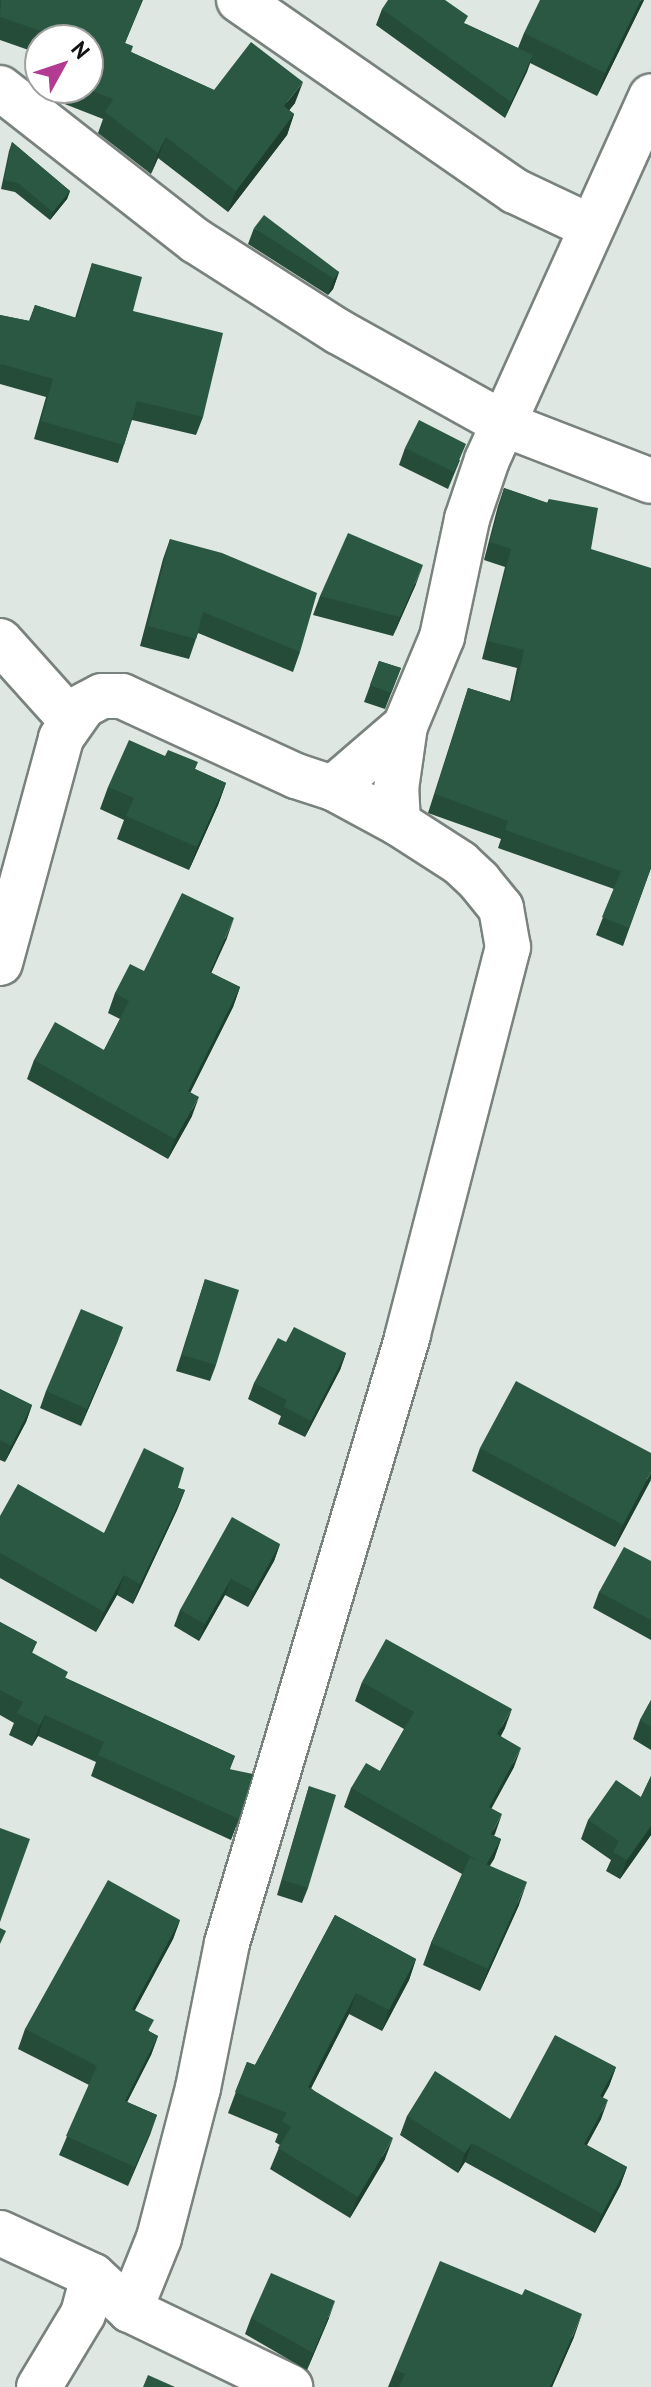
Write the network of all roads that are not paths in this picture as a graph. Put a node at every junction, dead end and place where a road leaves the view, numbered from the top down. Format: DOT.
graph roads {
  1 [pos="239,0"];
  2 [pos="0,88"];
  3 [pos="651,96"];
  4 [pos="591,227"];
  5 [pos="506,425"];
  6 [pos="651,481"];
  7 [pos="0,641"];
  8 [pos="71,720"];
  9 [pos="405,726"];
  10 [pos="333,788"];
  11 [pos="398,823"];
  12 [pos="0,963"];
  13 [pos="0,2233"];
  14 [pos="93,2276"];
  15 [pos="130,2310"];
  16 [pos="39,2387"];
  17 [pos="290,2387"];
  1 -- 4 [label="street"];
  2 -- 5 [label="street"];
  3 -- 4 [label="street"];
  4 -- 5 [label="street"];
  5 -- 6 [label="street"];
  5 -- 9 [label="street"];
  7 -- 8 [label="street"];
  8 -- 10 [label="street"];
  8 -- 12 [label="street"];
  9 -- 10 [label="street"];
  9 -- 11 [label="street"];
  10 -- 11 [label="street"];
  11 -- 15 [label="street"];
  13 -- 14 [label="street"];
  14 -- 15 [label="street"];
  14 -- 16 [label="street"];
  15 -- 17 [label="street"];
}
